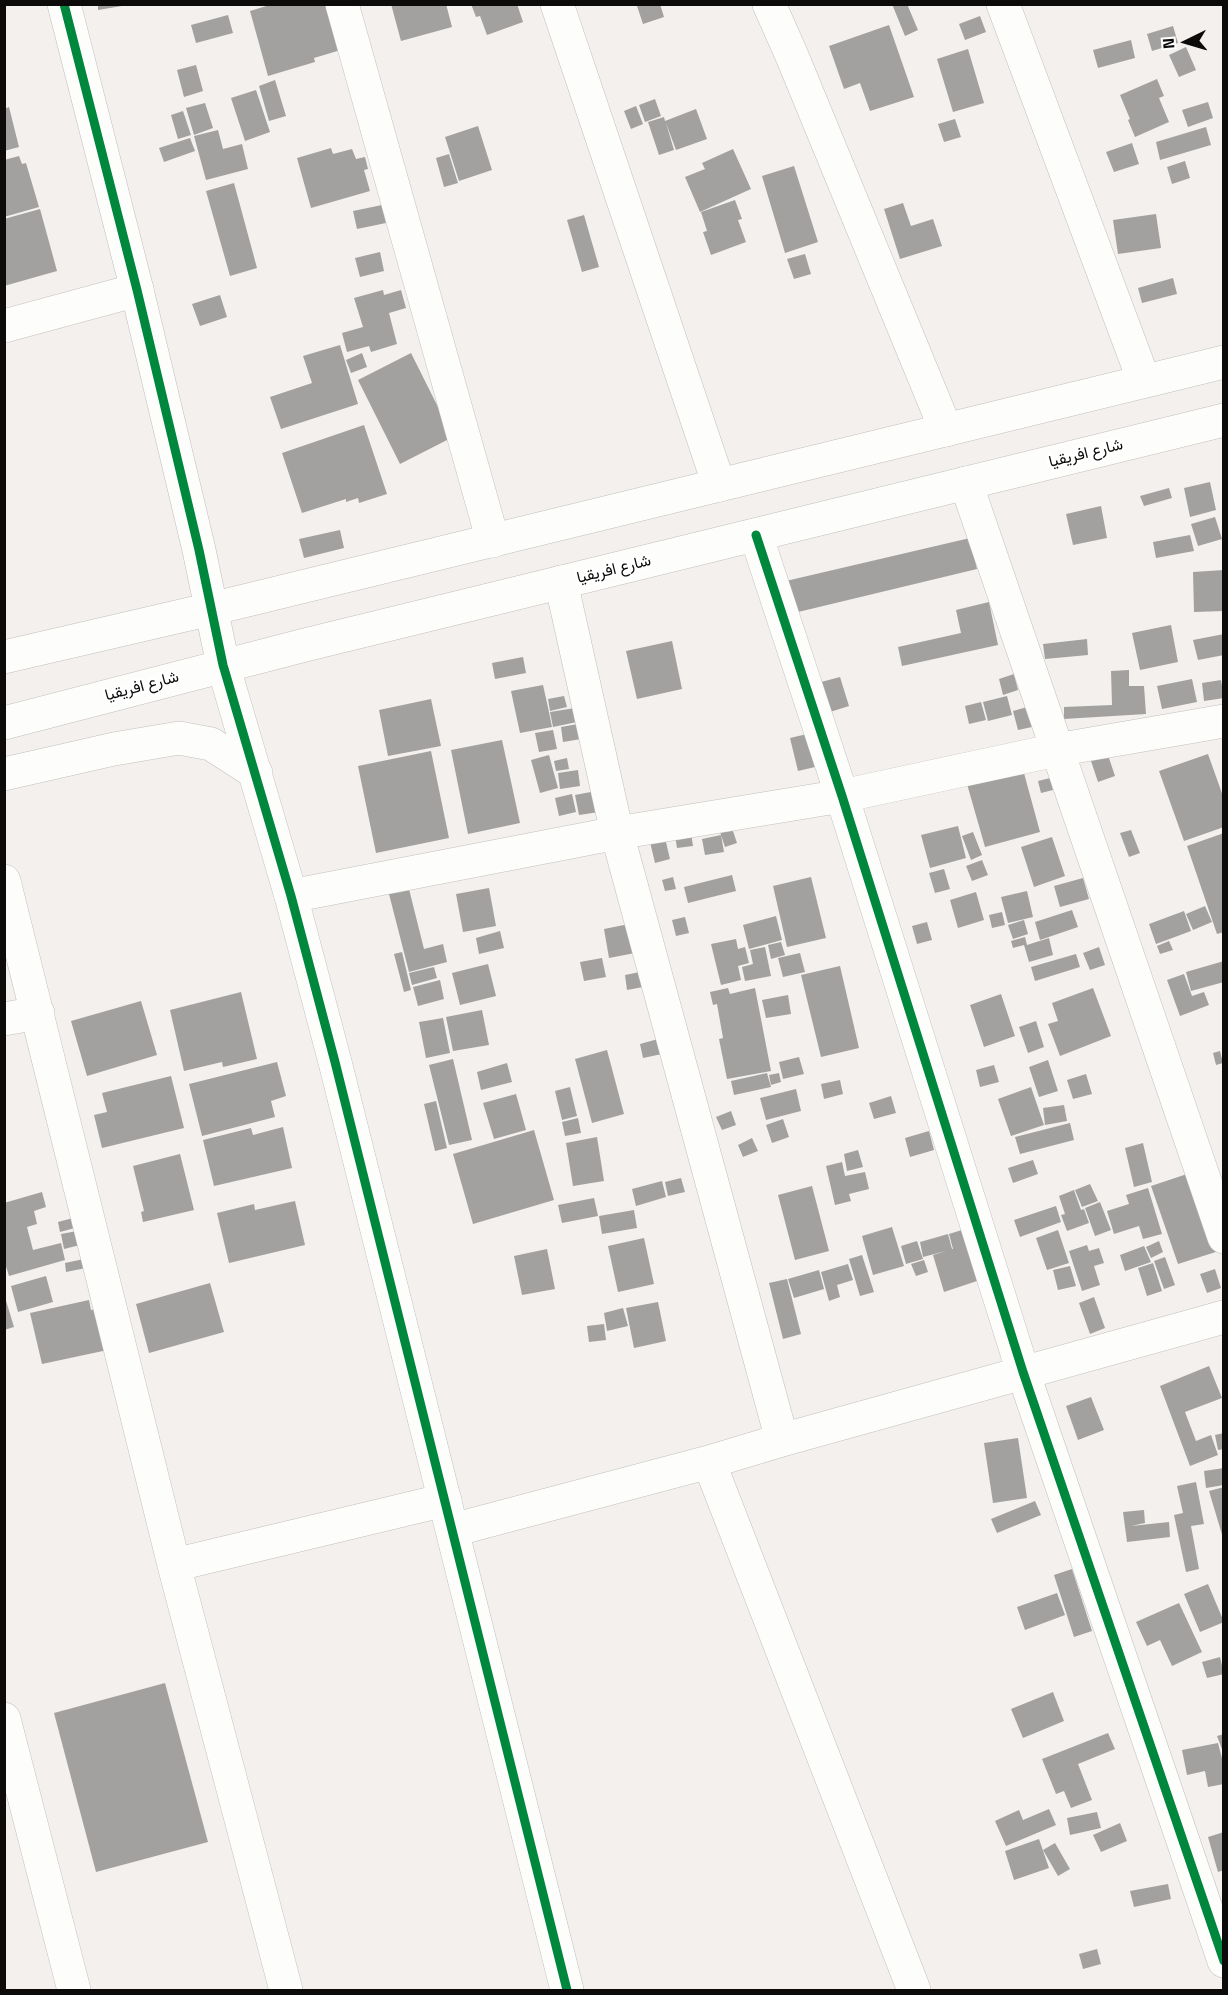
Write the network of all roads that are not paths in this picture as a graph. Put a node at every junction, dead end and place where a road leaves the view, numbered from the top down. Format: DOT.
graph roads {
  1 [pos="64,4"];
  2 [pos="342,4"];
  3 [pos="557,4"];
  4 [pos="769,4"];
  5 [pos="1003,4"];
  6 [pos="137,290"];
  7 [pos="4,326"];
  8 [pos="1224,362"];
  9 [pos="1144,381"];
  10 [pos="1224,420"];
  11 [pos="946,430"];
  12 [pos="966,483"];
  13 [pos="719,485"];
  14 [pos="756,535"];
  15 [pos="493,540"];
  16 [pos="561,582"];
  17 [pos="211,609"];
  18 [pos="4,657"];
  19 [pos="223,665"];
  20 [pos="1224,721"];
  21 [pos="4,723"];
  22 [pos="1056,750"];
  23 [pos="256,773"];
  24 [pos="4,774"];
  25 [pos="842,796"];
  26 [pos="617,833"];
  27 [pos="4,881"];
  28 [pos="291,896"];
  29 [pos="38,1013"];
  30 [pos="4,1019"];
  31 [pos="1224,1237"];
  32 [pos="1224,1317"];
  33 [pos="1023,1372"];
  34 [pos="782,1440"];
  35 [pos="709,1462"];
  36 [pos="449,1515"];
  37 [pos="174,1565"];
  38 [pos="4,1719"];
  39 [pos="1224,1961"];
  40 [pos="74,1990"];
  41 [pos="286,1990"];
  42 [pos="567,1990"];
  43 [pos="914,1990"];
  1 -- 6 [label="street"];
  2 -- 15 [label="street"];
  3 -- 13 [label="street"];
  4 -- 11 [label="street"];
  5 -- 9 [label="street"];
  6 -- 7 [label="street"];
  6 -- 17 [label="street"];
  8 -- 9 [label="street"];
  9 -- 11 [label="street"];
  10 -- 12 [label="street, شارع افريقيا"];
  11 -- 13 [label="street"];
  12 -- 14 [label="street, شارع افريقيا"];
  12 -- 22 [label="street"];
  13 -- 15 [label="street"];
  14 -- 16 [label="street, شارع افريقيا"];
  14 -- 25 [label="street"];
  15 -- 17 [label="street"];
  16 -- 19 [label="street, شارع افريقيا"];
  16 -- 26 [label="street"];
  17 -- 18 [label="street"];
  17 -- 19 [label="street"];
  19 -- 21 [label="street, شارع افريقيا"];
  19 -- 23 [label="street"];
  20 -- 22 [label="street"];
  22 -- 25 [label="street"];
  22 -- 31 [label="street"];
  23 -- 24 [label="street"];
  23 -- 28 [label="street"];
  25 -- 26 [label="street"];
  25 -- 33 [label="street"];
  26 -- 28 [label="street"];
  26 -- 34 [label="street"];
  27 -- 29 [label="street"];
  28 -- 36 [label="street"];
  29 -- 30 [label="street"];
  29 -- 37 [label="street"];
  32 -- 33 [label="street"];
  33 -- 34 [label="street"];
  33 -- 39 [label="street"];
  34 -- 35 [label="street"];
  35 -- 36 [label="street"];
  35 -- 43 [label="street"];
  36 -- 37 [label="street"];
  36 -- 42 [label="street"];
  37 -- 41 [label="street"];
  38 -- 40 [label="street"];
}
